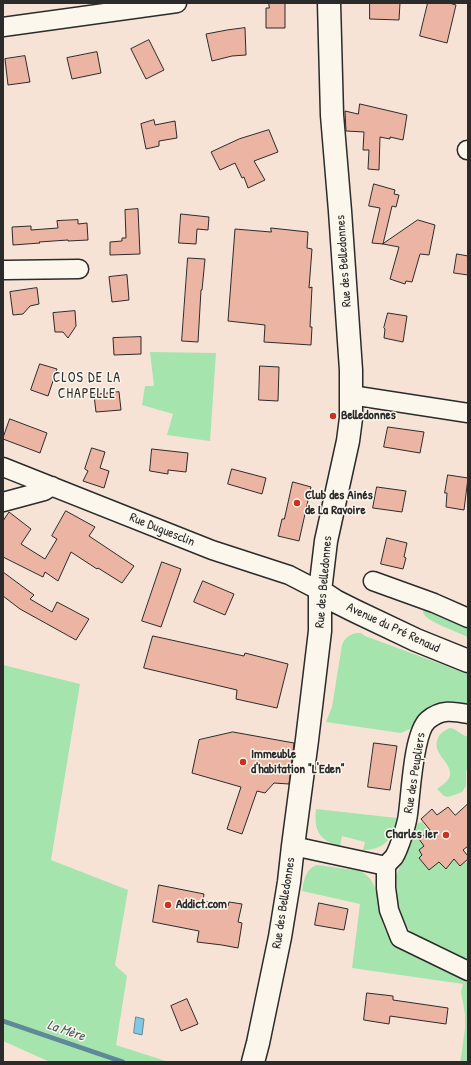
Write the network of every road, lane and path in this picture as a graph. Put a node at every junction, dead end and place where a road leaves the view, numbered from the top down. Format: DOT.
graph roads {
  1 [pos="177,3"];
  2 [pos="329,3"];
  3 [pos="3,26"];
  4 [pos="79,269"];
  5 [pos="3,270"];
  6 [pos="351,395"];
  7 [pos="468,413"];
  8 [pos="3,467"];
  9 [pos="52,486"];
  10 [pos="3,502"];
  11 [pos="373,581"];
  12 [pos="320,592"];
  13 [pos="468,618"];
  14 [pos="468,661"];
  15 [pos="468,714"];
  16 [pos="293,846"];
  17 [pos="386,866"];
  18 [pos="468,971"];
  19 [pos="253,1062"];
  1 -- 3 [label="street"];
  2 -- 6 [label="main road, Rue des Belledonnes"];
  4 -- 5 [label="street"];
  6 -- 7 [label="street"];
  6 -- 12 [label="main road, Rue des Belledonnes"];
  8 -- 9 [label="street, Rue Duguesclin"];
  9 -- 10 [label="street"];
  9 -- 12 [label="street, Rue Duguesclin"];
  11 -- 13 [label="street"];
  12 -- 14 [label="main road, Avenue du Pré Renaud"];
  12 -- 16 [label="main road, Rue des Belledonnes"];
  15 -- 17 [label="street, Rue des Peupliers"];
  16 -- 17 [label="street"];
  16 -- 19 [label="main road, Rue des Belledonnes"];
  17 -- 18 [label="street"];
}
